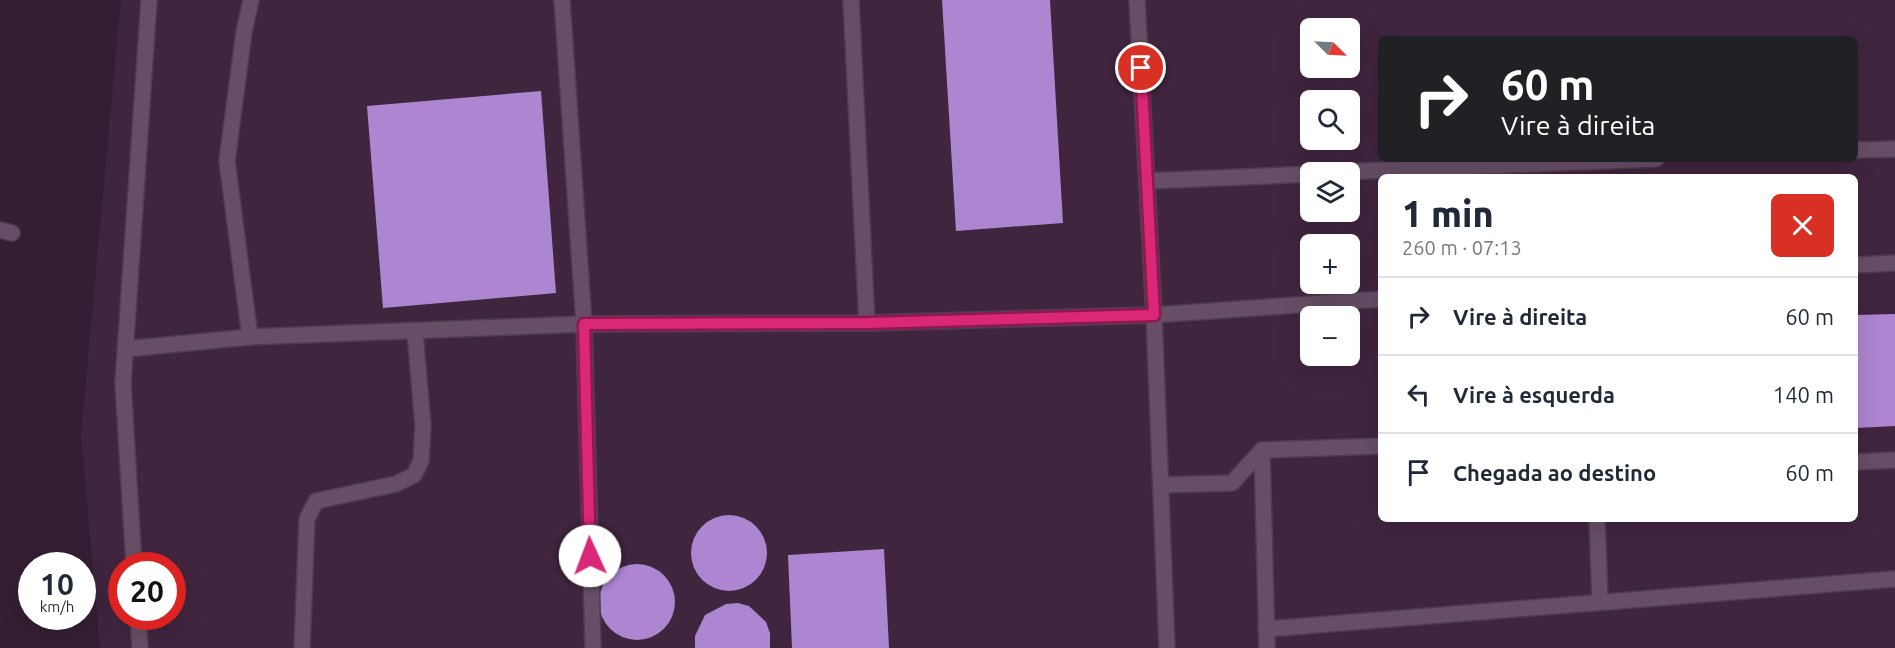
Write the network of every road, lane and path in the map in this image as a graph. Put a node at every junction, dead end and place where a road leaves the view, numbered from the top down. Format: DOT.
graph roads {
  1 [pos="149,0"];
  2 [pos="251,0"];
  3 [pos="561,0"];
  4 [pos="851,0"];
  5 [pos="1137,0"];
  6 [pos="1895,149"];
  7 [pos="1858,150"];
  8 [pos="1583,162"];
  9 [pos="1360,171"];
  10 [pos="1300,174"];
  11 [pos="1147,181"];
  12 [pos="1895,262"];
  13 [pos="1858,265"];
  14 [pos="1378,299"];
  15 [pos="1154,315"];
  16 [pos="867,323"];
  17 [pos="584,324"];
  18 [pos="415,332"];
  19 [pos="250,337"];
  20 [pos="125,349"];
  21 [pos="1378,446"];
  22 [pos="1262,450"];
  23 [pos="1895,460"];
  24 [pos="1858,462"];
  25 [pos="1161,485"];
  26 [pos="1597,522"];
  27 [pos="133,552"];
  28 [pos="1895,579"];
  29 [pos="1600,601"];
  30 [pos="1266,629"];
  31 [pos="139,630"];
  32 [pos="140,648"];
  33 [pos="302,648"];
  34 [pos="593,648"];
  35 [pos="1167,648"];
  36 [pos="1267,648"];
  1 -- 20 [label="lane"];
  2 -- 19 [label="lane"];
  3 -- 17 [label="lane"];
  4 -- 16 [label="lane"];
  5 -- 11 [label="lane"];
  6 -- 7 [label="lane"];
  8 -- 9 [label="lane"];
  10 -- 11 [label="lane"];
  11 -- 15 [label="lane"];
  12 -- 13 [label="lane"];
  14 -- 15 [label="lane"];
  15 -- 16 [label="lane"];
  15 -- 25 [label="lane"];
  16 -- 17 [label="lane"];
  17 -- 18 [label="lane"];
  17 -- 34 [label="lane"];
  18 -- 19 [label="lane"];
  18 -- 33 [label="lane"];
  19 -- 20 [label="lane"];
  20 -- 27 [label="lane"];
  21 -- 22 [label="lane"];
  22 -- 25 [label="lane"];
  22 -- 30 [label="lane"];
  23 -- 24 [label="lane"];
  25 -- 35 [label="lane"];
  26 -- 29 [label="lane"];
  28 -- 29 [label="lane"];
  29 -- 30 [label="lane"];
  30 -- 36 [label="lane"];
  31 -- 32 [label="lane"];
}
